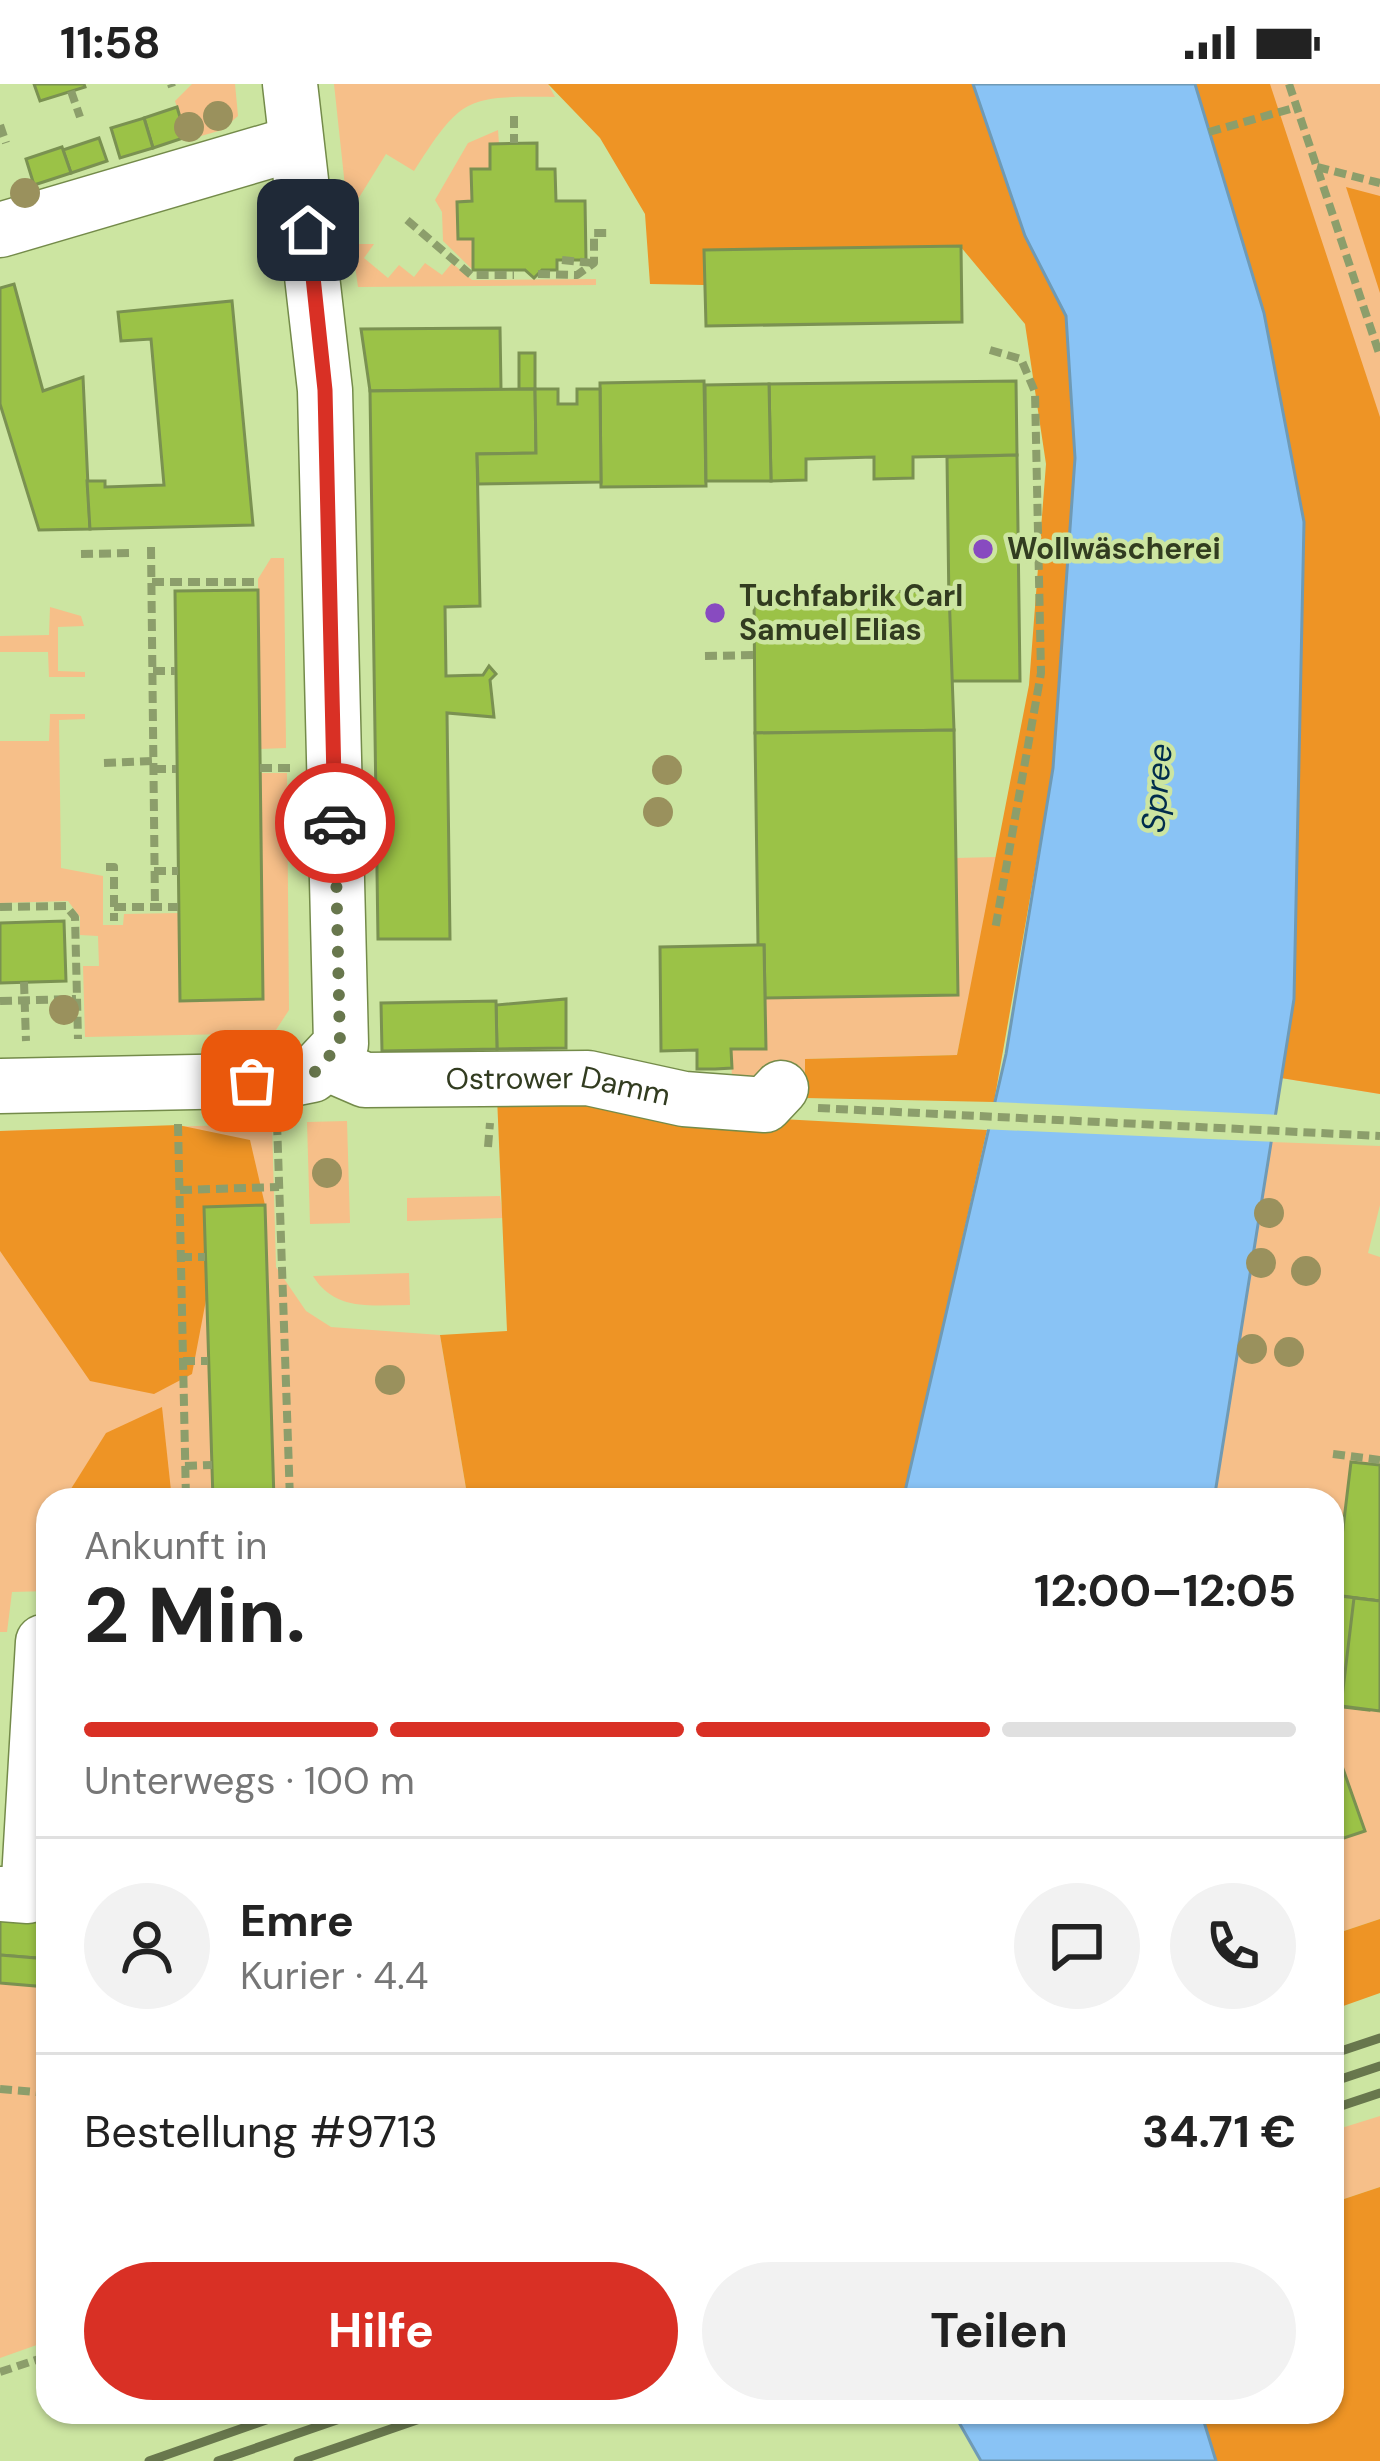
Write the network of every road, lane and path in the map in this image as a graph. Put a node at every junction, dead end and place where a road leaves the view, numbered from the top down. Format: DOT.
graph roads {
  1 [pos="290,84"];
  2 [pos="1289,84"];
  3 [pos="71,91"];
  4 [pos="1297,107"];
  5 [pos="514,116"];
  6 [pos="80,117"];
  7 [pos="0,125"];
  8 [pos="1210,132"];
  9 [pos="6,143"];
  10 [pos="296,143"];
  11 [pos="514,143"];
  12 [pos="1316,166"];
  13 [pos="1380,183"];
  14 [pos="407,220"];
  15 [pos="0,230"];
  16 [pos="610,233"];
  17 [pos="562,260"];
  18 [pos="594,263"];
  19 [pos="990,350"];
  20 [pos="1380,356"];
  21 [pos="152,547"];
  22 [pos="133,553"];
  23 [pos="81,554"];
  24 [pos="152,582"];
  25 [pos="255,582"];
  26 [pos="705,656"];
  27 [pos="754,656"];
  28 [pos="153,671"];
  29 [pos="176,671"];
  30 [pos="104,763"];
  31 [pos="154,765"];
  32 [pos="260,768"];
  33 [pos="294,768"];
  34 [pos="176,769"];
  35 [pos="106,867"];
  36 [pos="154,871"];
  37 [pos="178,871"];
  38 [pos="0,907"];
  39 [pos="114,907"];
  40 [pos="155,907"];
  41 [pos="178,907"];
  42 [pos="114,922"];
  43 [pos="995,930"];
  44 [pos="24,982"];
  45 [pos="76,999"];
  46 [pos="25,1000"];
  47 [pos="0,1001"];
  48 [pos="78,1047"];
  49 [pos="13,1067"];
  50 [pos="320,1070"];
  51 [pos="773,1097"];
  52 [pos="277,1116"];
  53 [pos="1380,1136"];
  54 [pos="179,1141"];
  55 [pos="279,1187"];
  56 [pos="179,1190"];
  57 [pos="180,1257"];
  58 [pos="205,1257"];
  59 [pos="183,1361"];
  60 [pos="208,1361"];
  61 [pos="1333,1454"];
  62 [pos="1380,1460"];
  63 [pos="212,1465"];
  64 [pos="185,1466"];
  65 [pos="186,1488"];
  66 [pos="290,1488"];
  67 [pos="30,1643"];
  68 [pos="0,1894"];
  69 [pos="0,2089"];
  70 [pos="36,2091"];
  71 [pos="36,2360"];
  72 [pos="0,2372"];
  1 -- 10 [label="street"];
  2 -- 4 [label="path"];
  3 -- 6 [label="path"];
  4 -- 8 [label="path"];
  4 -- 12 [label="path"];
  5 -- 11 [label="path"];
  7 -- 9 [label="path"];
  10 -- 15 [label="street"];
  10 -- 50 [label="street"];
  12 -- 13 [label="path"];
  12 -- 20 [label="path"];
  14 -- 18 [label="path"];
  16 -- 18 [label="path"];
  17 -- 18 [label="path"];
  19 -- 43 [label="path"];
  21 -- 24 [label="path"];
  22 -- 23 [label="path"];
  24 -- 25 [label="path"];
  24 -- 28 [label="path"];
  26 -- 27 [label="path"];
  28 -- 29 [label="path"];
  28 -- 31 [label="path"];
  30 -- 31 [label="path"];
  31 -- 34 [label="path"];
  31 -- 36 [label="path"];
  32 -- 33 [label="path"];
  35 -- 39 [label="path"];
  36 -- 37 [label="path"];
  36 -- 40 [label="path"];
  38 -- 45 [label="path"];
  39 -- 40 [label="path"];
  39 -- 42 [label="path"];
  40 -- 41 [label="path"];
  44 -- 46 [label="path"];
  45 -- 46 [label="path"];
  45 -- 48 [label="path"];
  46 -- 47 [label="path"];
  46 -- 49 [label="path"];
  49 -- 50 [label="street, Ostrower Damm"];
  50 -- 51 [label="street, Ostrower Damm"];
  51 -- 53 [label="path"];
  52 -- 55 [label="path"];
  54 -- 56 [label="path"];
  55 -- 56 [label="path"];
  55 -- 66 [label="path"];
  56 -- 57 [label="path"];
  57 -- 58 [label="path"];
  57 -- 59 [label="path"];
  59 -- 60 [label="path"];
  59 -- 64 [label="path"];
  61 -- 62 [label="path"];
  63 -- 64 [label="path"];
  64 -- 65 [label="path"];
  67 -- 68 [label="street"];
  69 -- 70 [label="path"];
  71 -- 72 [label="path"];
}
